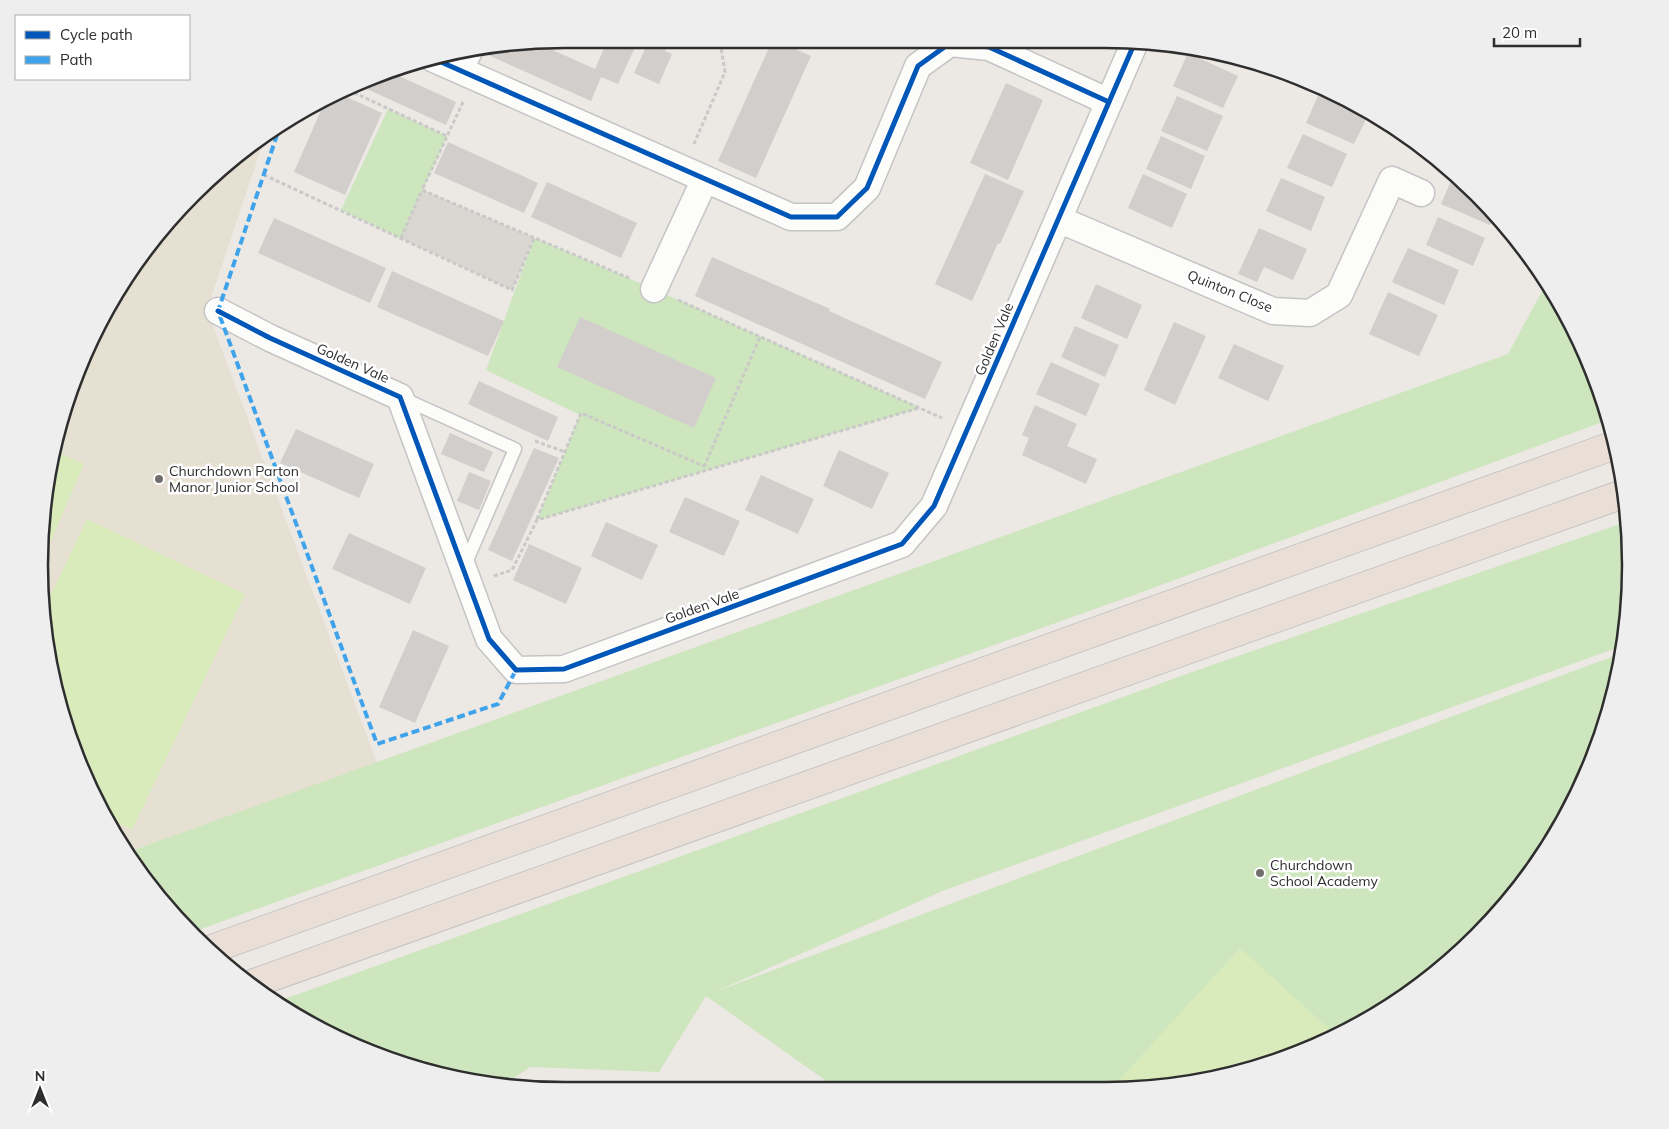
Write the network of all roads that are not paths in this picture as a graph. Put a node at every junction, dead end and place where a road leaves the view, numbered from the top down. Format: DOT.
graph roads {
  1 [pos="943,48"];
  2 [pos="991,48"];
  3 [pos="1132,49"];
  4 [pos="465,60"];
  5 [pos="1109,102"];
  6 [pos="694,174"];
  7 [pos="1421,193"];
  8 [pos="1058,219"];
  9 [pos="654,289"];
  10 [pos="218,311"];
  11 [pos="400,397"];
  12 [pos="1608,448"];
  13 [pos="1617,496"];
  14 [pos="466,576"];
  15 [pos="217,947"];
  16 [pos="259,981"];
  1 -- 6 [label="street"];
  2 -- 5 [label="street"];
  3 -- 5 [label="street, Golden Vale"];
  4 -- 6 [label="street"];
  5 -- 8 [label="street, Golden Vale"];
  6 -- 9 [label="street"];
  7 -- 8 [label="street, Quinton Close"];
  8 -- 14 [label="street, Golden Vale"];
  10 -- 11 [label="street, Golden Vale"];
  11 -- 14 [label="street, Golden Vale"];
  11 -- 14 [label="lane, Golden Vale"];
  12 -- 15 [label="highway"];
  13 -- 16 [label="highway"];
}
